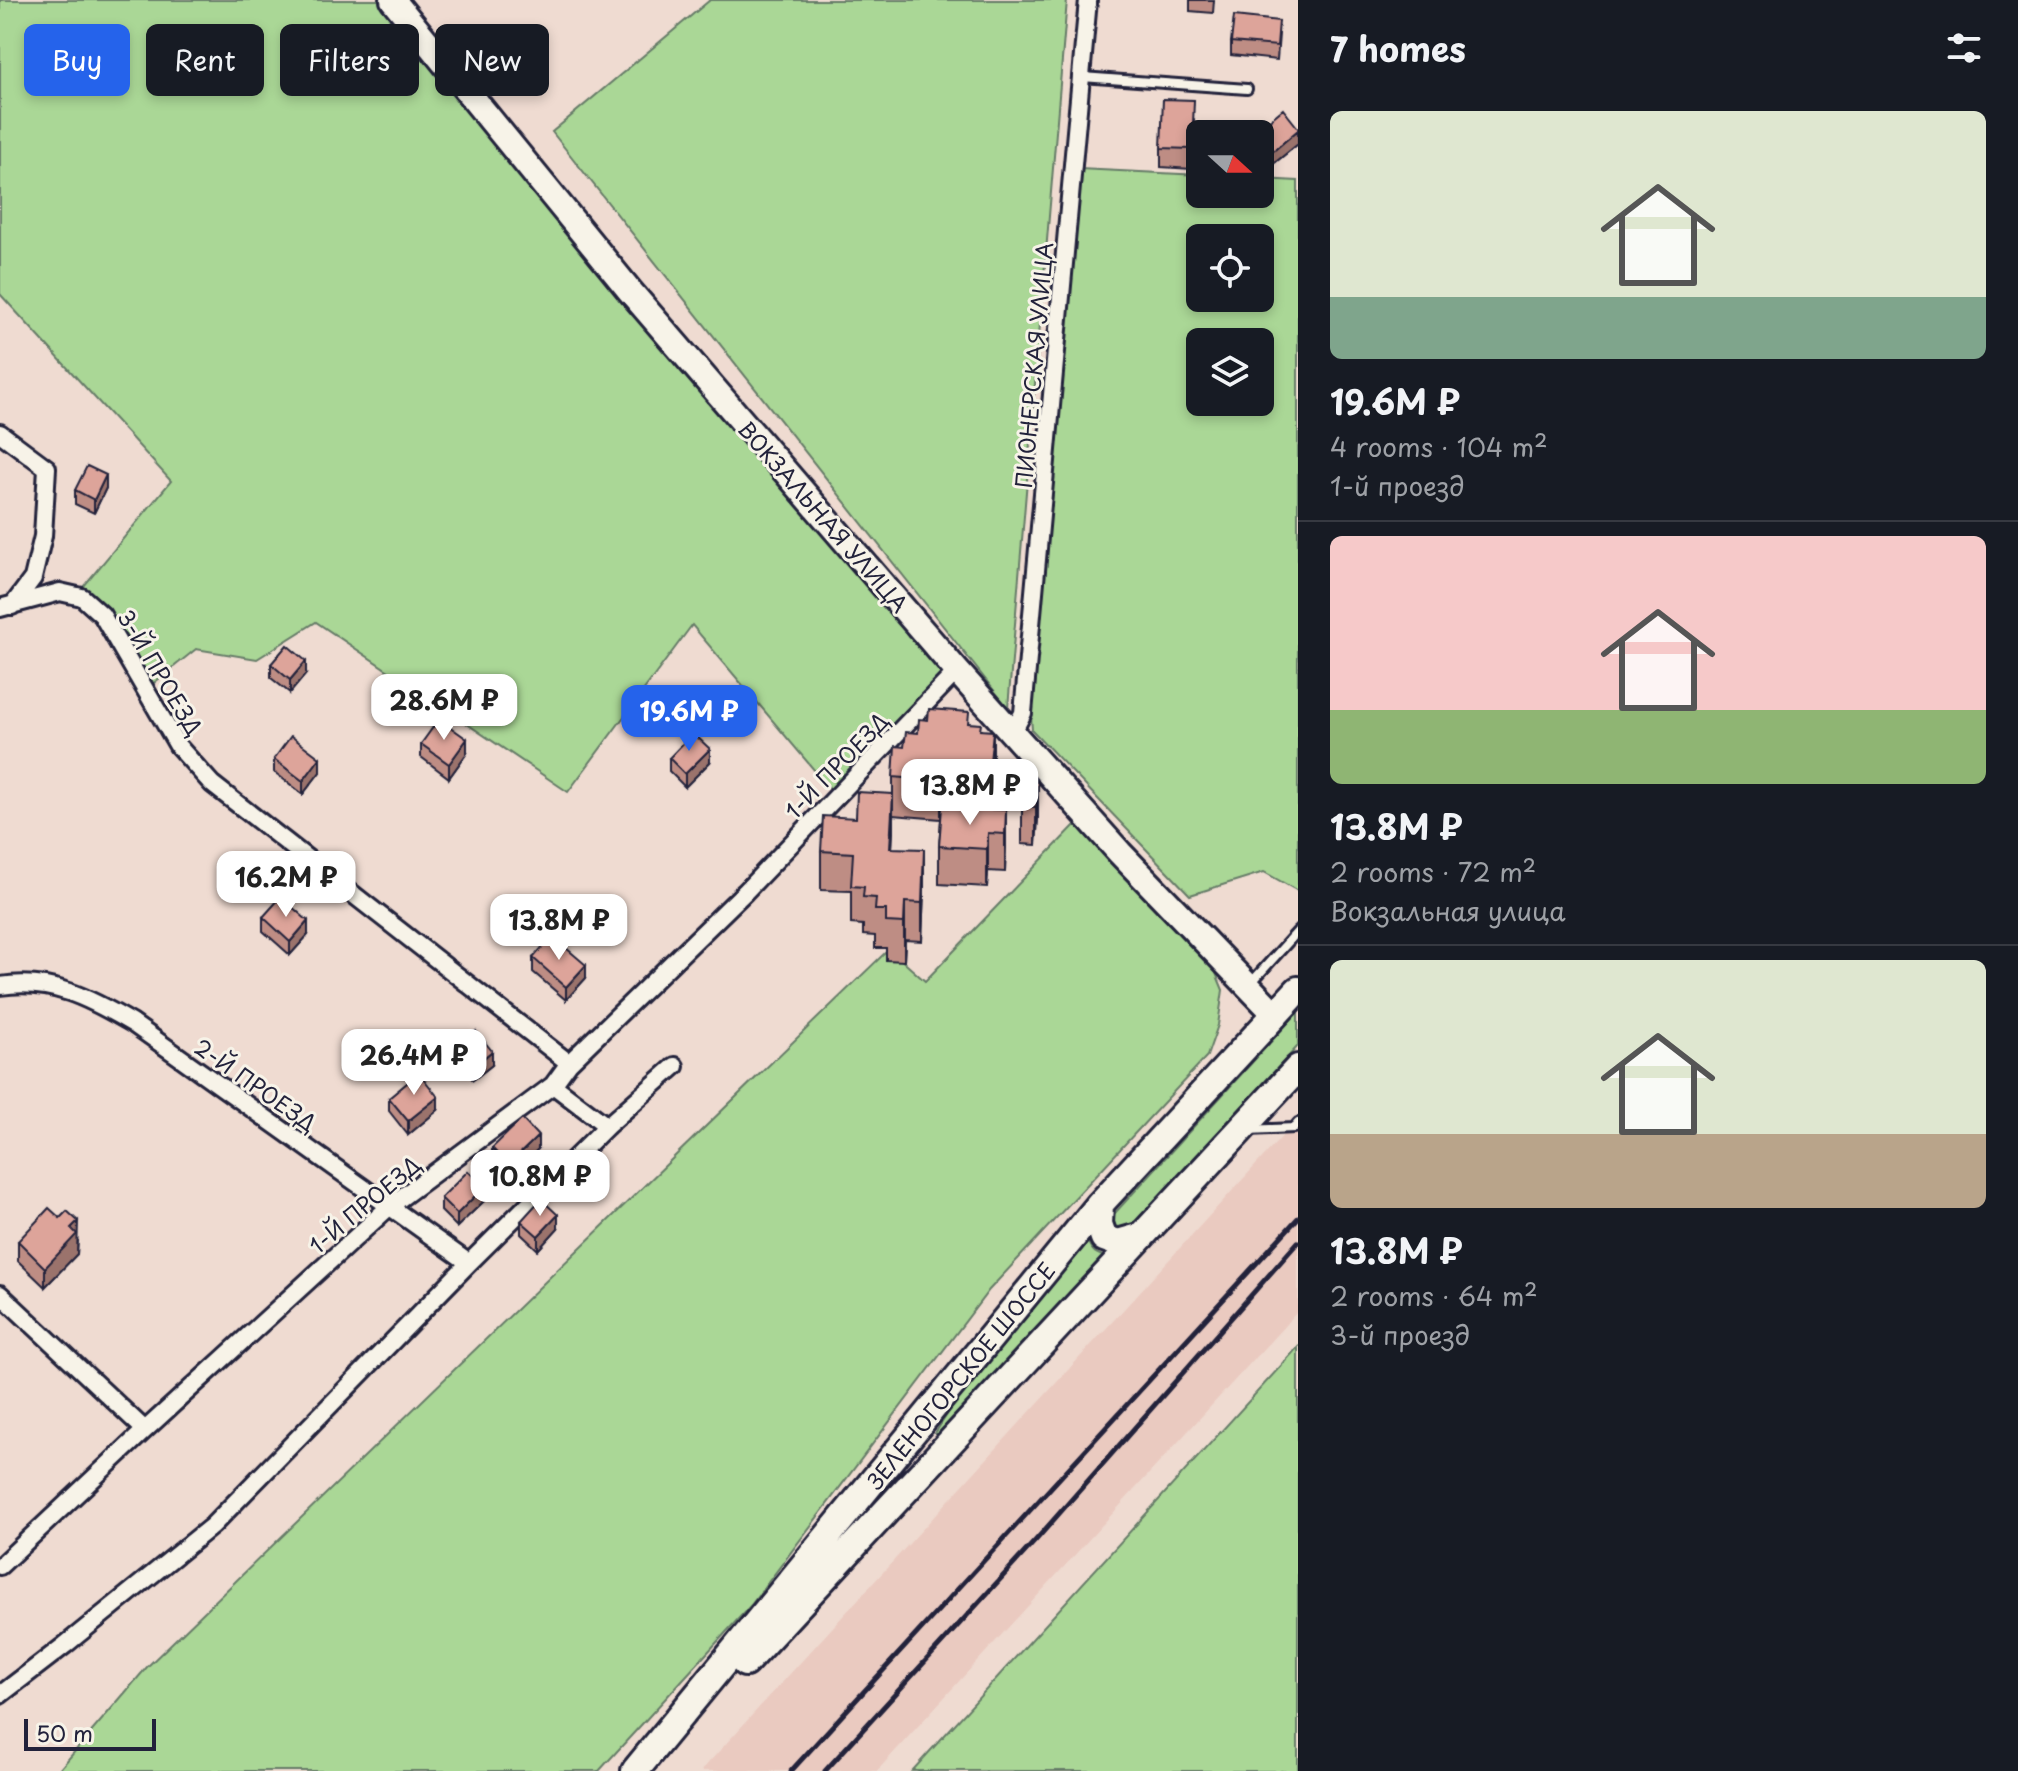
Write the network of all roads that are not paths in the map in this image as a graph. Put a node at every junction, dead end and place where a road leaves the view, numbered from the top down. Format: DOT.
graph roads {
  1 [pos="393,0"];
  2 [pos="1088,0"];
  3 [pos="1082,77"];
  4 [pos="1247,89"];
  5 [pos="0,433"];
  6 [pos="6,607"];
  7 [pos="957,671"];
  8 [pos="1013,732"];
  9 [pos="1298,931"];
  10 [pos="1249,985"];
  11 [pos="0,986"];
  12 [pos="1298,990"];
  13 [pos="1275,1014"];
  14 [pos="569,1063"];
  15 [pos="675,1066"];
  16 [pos="1298,1068"];
  17 [pos="553,1085"];
  18 [pos="1298,1123"];
  19 [pos="607,1126"];
  20 [pos="1240,1131"];
  21 [pos="1100,1204"];
  22 [pos="390,1206"];
  23 [pos="1139,1237"];
  24 [pos="469,1263"];
  25 [pos="0,1294"];
  26 [pos="145,1430"];
  27 [pos="0,1566"];
  28 [pos="0,1695"];
  29 [pos="635,1771"];
  30 [pos="644,1771"];
  1 -- 7 [label="street, ВОКЗАЛЬНАЯ УЛИЦА"];
  2 -- 3 [label="street, ПИОНЕРСКАЯ УЛИЦА"];
  3 -- 4 [label="lane"];
  3 -- 8 [label="street, ПИОНЕРСКАЯ УЛИЦА"];
  5 -- 6 [label="street"];
  6 -- 14 [label="street, 3-Й ПРОЕЗД"];
  7 -- 8 [label="street, ВОКЗАЛЬНАЯ УЛИЦА"];
  7 -- 14 [label="street, 1-Й ПРОЕЗД"];
  8 -- 10 [label="street, ВОКЗАЛЬНАЯ УЛИЦА"];
  9 -- 10 [label="lane"];
  10 -- 13 [label="street, ВОКЗАЛЬНАЯ УЛИЦА"];
  11 -- 22 [label="street, 2-Й ПРОЕЗД"];
  12 -- 13 [label="main road, ЗЕЛЕНОГОРСКОЕ ШОССЕ"];
  13 -- 21 [label="main road, ЗЕЛЕНОГОРСКОЕ ШОССЕ"];
  14 -- 17 [label="street, 1-Й ПРОЕЗД"];
  15 -- 19 [label="street"];
  16 -- 20 [label="main road, ЗЕЛЕНОГОРСКОЕ ШОССЕ"];
  17 -- 19 [label="street"];
  17 -- 22 [label="street, 1-Й ПРОЕЗД"];
  18 -- 20 [label="lane"];
  19 -- 24 [label="street"];
  20 -- 23 [label="main road, ЗЕЛЕНОГОРСКОЕ ШОССЕ"];
  21 -- 23 [label="main road"];
  21 -- 29 [label="main road, ЗЕЛЕНОГОРСКОЕ ШОССЕ"];
  22 -- 24 [label="street, 2-Й ПРОЕЗД"];
  22 -- 26 [label="street, 1-Й ПРОЕЗД"];
  23 -- 30 [label="main road, ЗЕЛЕНОГОРСКОЕ ШОССЕ"];
  24 -- 28 [label="street"];
  25 -- 26 [label="street"];
  26 -- 27 [label="street, 1-Й ПРОЕЗД"];
}
